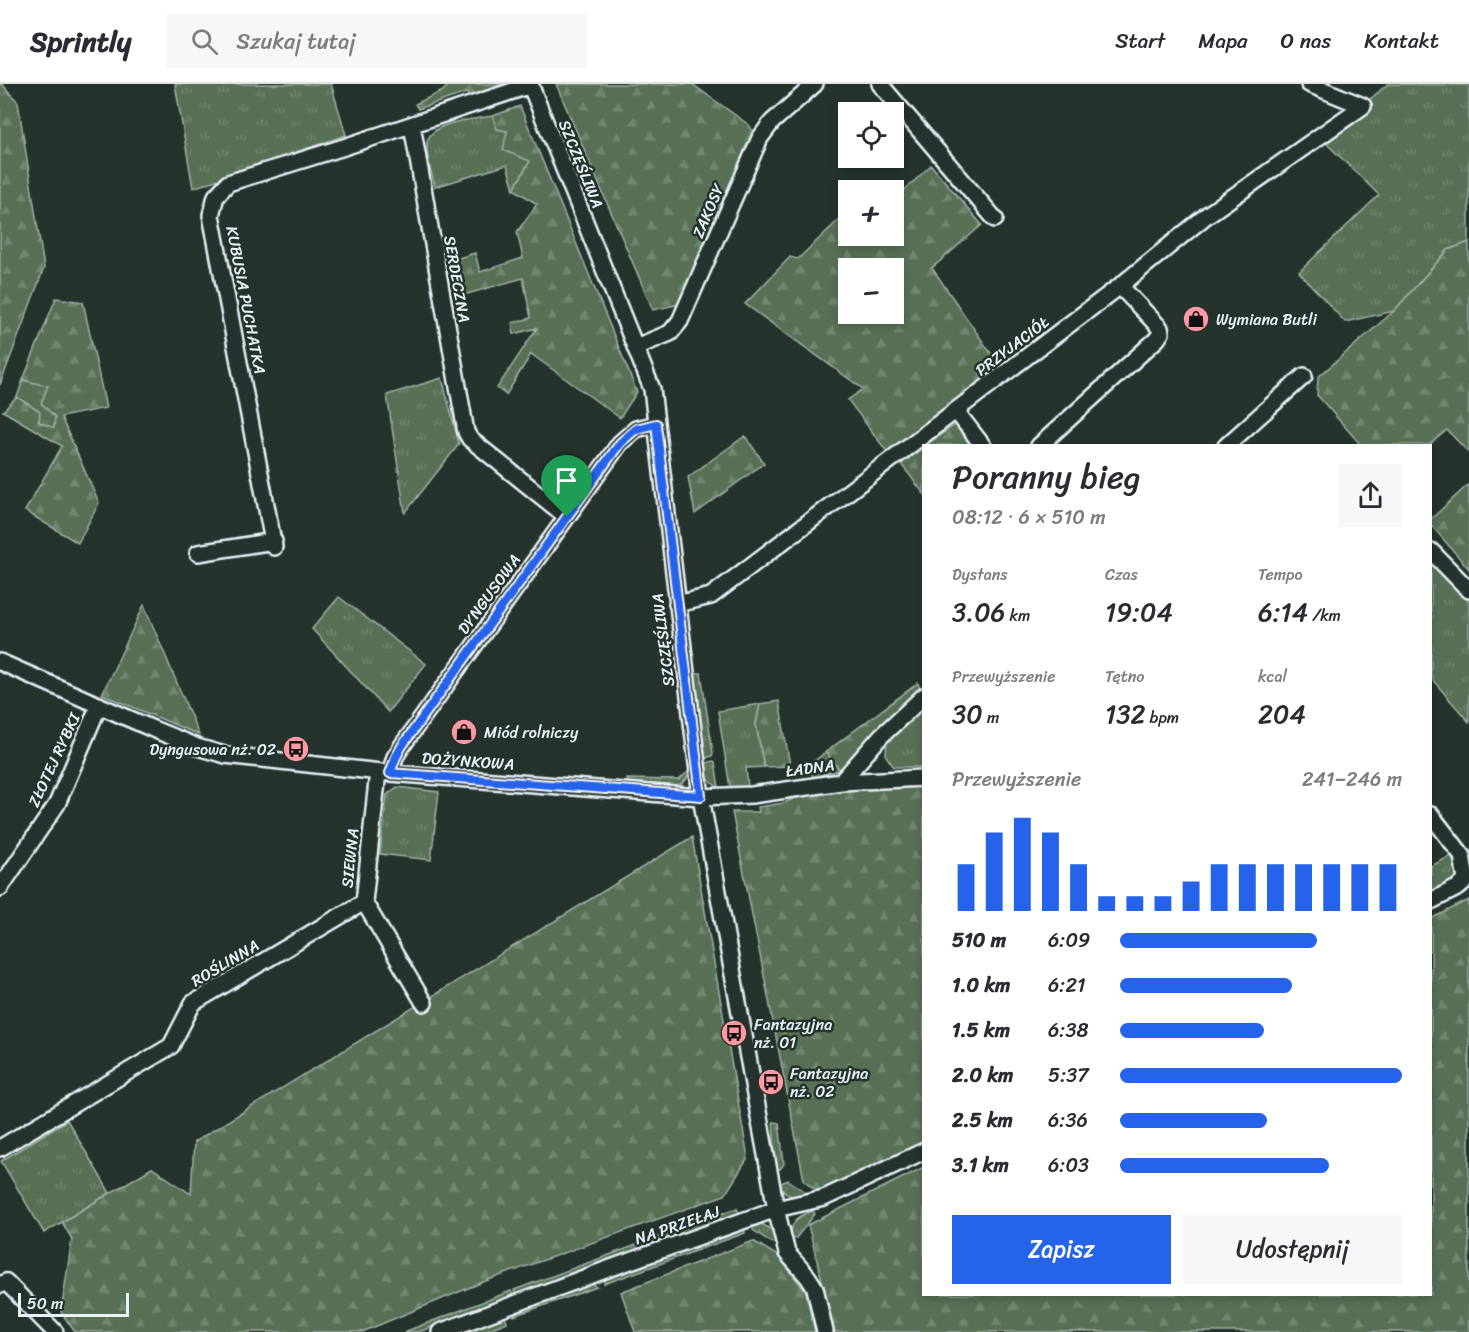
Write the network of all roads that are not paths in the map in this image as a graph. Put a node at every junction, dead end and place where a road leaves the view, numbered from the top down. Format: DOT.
graph roads {
  1 [pos="815,84"];
  2 [pos="880,84"];
  3 [pos="1309,84"];
  4 [pos="530,85"];
  5 [pos="412,125"];
  6 [pos="994,219"];
  7 [pos="1120,286"];
  8 [pos="636,347"];
  9 [pos="1304,376"];
  10 [pos="956,411"];
  11 [pos="656,424"];
  12 [pos="981,444"];
  13 [pos="1041,444"];
  14 [pos="1228,444"];
  15 [pos="567,517"];
  16 [pos="1432,552"];
  17 [pos="198,553"];
  18 [pos="1469,590"];
  19 [pos="677,604"];
  20 [pos="0,662"];
  21 [pos="922,698"];
  22 [pos="99,705"];
  23 [pos="384,773"];
  24 [pos="922,778"];
  25 [pos="841,782"];
  26 [pos="701,796"];
  27 [pos="1432,816"];
  28 [pos="1463,848"];
  29 [pos="1467,879"];
  30 [pos="0,888"];
  31 [pos="1432,901"];
  32 [pos="363,902"];
  33 [pos="424,1003"];
  34 [pos="0,1148"];
  35 [pos="922,1152"];
  36 [pos="776,1209"];
  37 [pos="0,1285"];
  38 [pos="55,1332"];
  39 [pos="440,1332"];
  40 [pos="825,1332"];
  1 -- 8 [label="street, ZAKOSY"];
  2 -- 6 [label="street"];
  3 -- 7 [label="street, PRZYJACIÓŁ"];
  4 -- 5 [label="street"];
  4 -- 8 [label="street, SZCZĘŚLIWA"];
  5 -- 15 [label="street, SERDECZNA"];
  5 -- 17 [label="street, KUBUSIA PUCHATKA"];
  7 -- 10 [label="street, PRZYJACIÓŁ"];
  7 -- 13 [label="street"];
  8 -- 11 [label="street, SZCZĘŚLIWA"];
  9 -- 14 [label="street"];
  10 -- 12 [label="street"];
  10 -- 19 [label="street, PRZYJACIÓŁ"];
  11 -- 15 [label="street, DYNGUSOWA"];
  11 -- 19 [label="street, SZCZĘŚLIWA"];
  15 -- 23 [label="street, DYNGUSOWA"];
  16 -- 18 [label="street"];
  19 -- 26 [label="street, SZCZĘŚLIWA"];
  20 -- 22 [label="street, DOŻYNKOWA"];
  21 -- 25 [label="street"];
  22 -- 23 [label="street, DOŻYNKOWA"];
  22 -- 30 [label="street, ZŁOTEJ RYBKI"];
  23 -- 26 [label="street, DOŻYNKOWA"];
  23 -- 32 [label="street, SIEWNA"];
  24 -- 25 [label="street, ŁADNA"];
  25 -- 26 [label="street, ŁADNA"];
  26 -- 36 [label="street, SZCZĘŚLIWA"];
  27 -- 28 [label="street"];
  28 -- 29 [label="street"];
  29 -- 31 [label="street"];
  32 -- 33 [label="street, SIEWNA"];
  32 -- 34 [label="street, ROŚLINNA"];
  35 -- 36 [label="street, NA PRZEŁAJ"];
  36 -- 39 [label="street, NA PRZEŁAJ"];
  36 -- 40 [label="street, SZCZĘŚLIWA"];
  37 -- 38 [label="street"];
}
